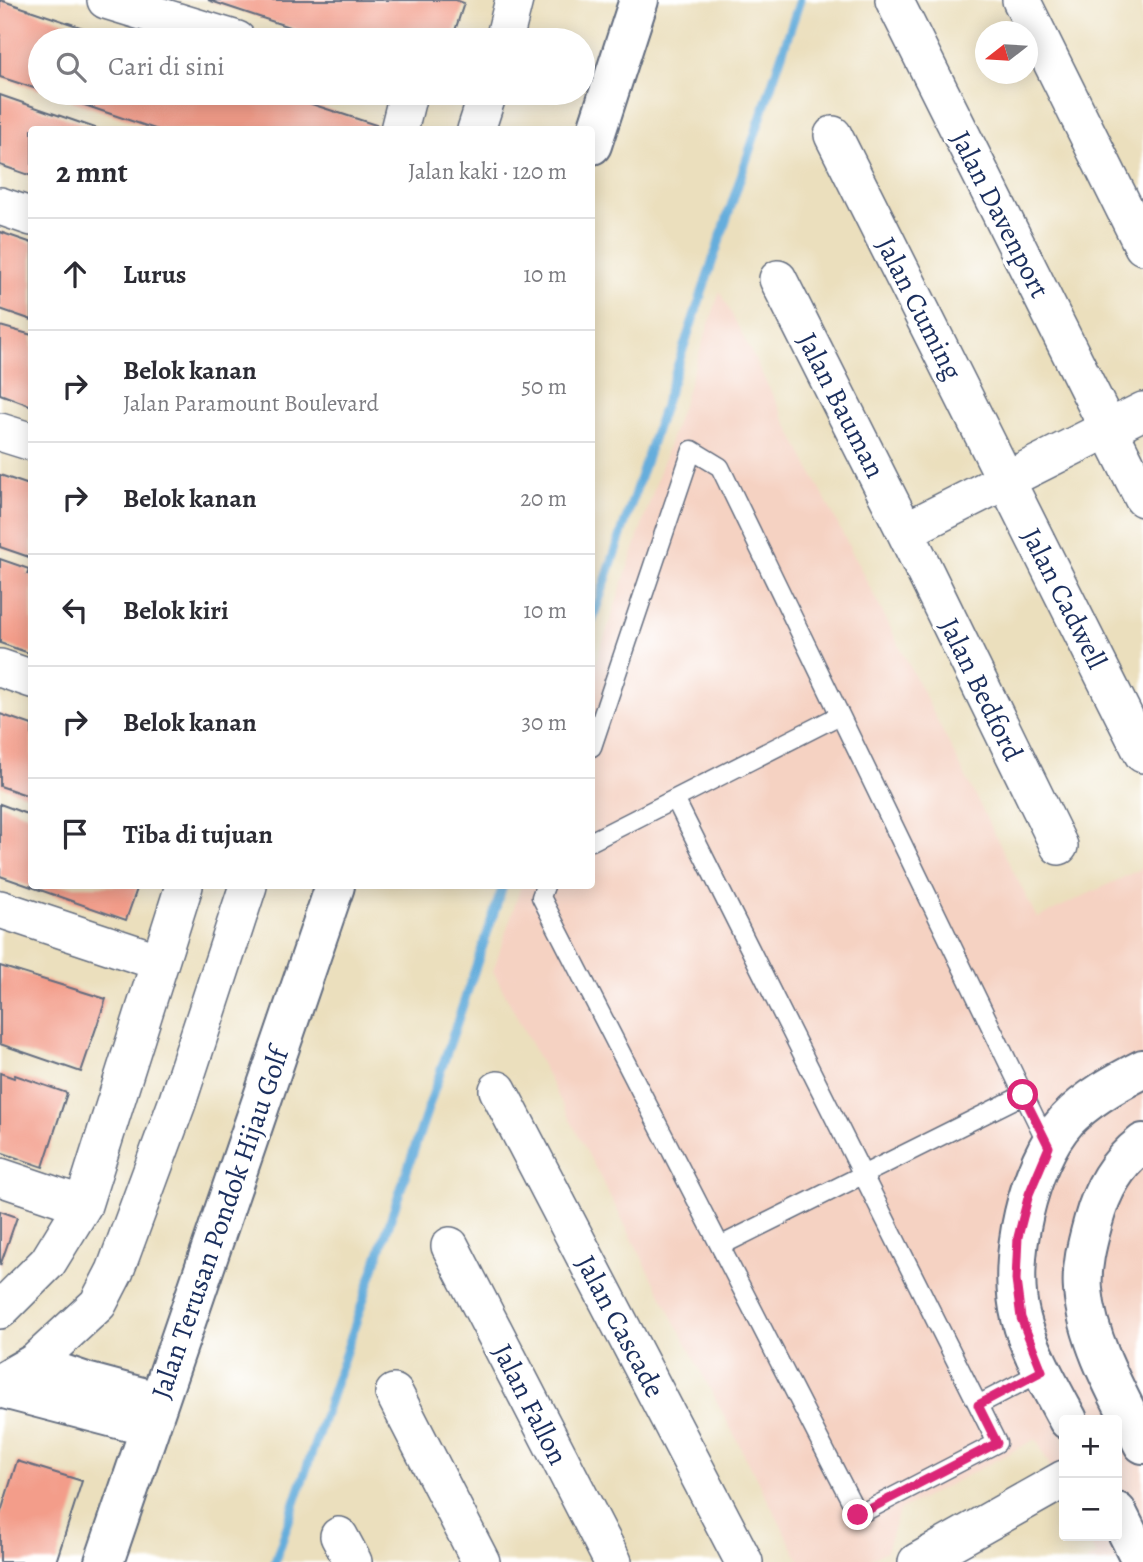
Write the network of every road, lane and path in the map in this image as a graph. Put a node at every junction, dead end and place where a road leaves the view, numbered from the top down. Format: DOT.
graph roads {
  1 [pos="106,0"];
  2 [pos="514,0"];
  3 [pos="639,0"];
  4 [pos="894,0"];
  5 [pos="1021,0"];
  6 [pos="198,28"];
  7 [pos="507,28"];
  8 [pos="484,105"];
  9 [pos="477,126"];
  10 [pos="833,135"];
  11 [pos="595,136"];
  12 [pos="0,206"];
  13 [pos="28,216"];
  14 [pos="1143,246"];
  15 [pos="778,279"];
  16 [pos="1143,411"];
  17 [pos="1108,428"];
  18 [pos="0,432"];
  19 [pos="28,441"];
  20 [pos="1006,480"];
  21 [pos="1143,498"];
  22 [pos="905,531"];
  23 [pos="0,668"];
  24 [pos="28,678"];
  25 [pos="840,715"];
  26 [pos="595,738"];
  27 [pos="1143,754"];
  28 [pos="675,799"];
  29 [pos="595,839"];
  30 [pos="1059,846"];
  31 [pos="183,889"];
  32 [pos="247,889"];
  33 [pos="334,889"];
  34 [pos="544,889"];
  35 [pos="0,909"];
  36 [pos="160,962"];
  37 [pos="1143,1069"];
  38 [pos="498,1090"];
  39 [pos="1023,1095"];
  40 [pos="1143,1143"];
  41 [pos="1049,1147"];
  42 [pos="863,1174"];
  43 [pos="0,1177"];
  44 [pos="83,1205"];
  45 [pos="450,1246"];
  46 [pos="720,1246"];
  47 [pos="0,1310"];
  48 [pos="33,1364"];
  49 [pos="1042,1371"];
  50 [pos="0,1385"];
  51 [pos="394,1392"];
  52 [pos="1133,1400"];
  53 [pos="978,1405"];
  54 [pos="153,1414"];
  55 [pos="1065,1415"];
  56 [pos="1143,1444"];
  57 [pos="1059,1482"];
  58 [pos="1122,1523"];
  59 [pos="931,1555"];
  60 [pos="104,1562"];
  61 [pos="481,1562"];
  62 [pos="612,1562"];
  63 [pos="744,1562"];
  64 [pos="1142,1562"];
  1 -- 6 [label="street"];
  2 -- 7 [label="street"];
  3 -- 11 [label="main road"];
  4 -- 17 [label="street, Jalan Davenport"];
  5 -- 14 [label="street"];
  8 -- 9 [label="street"];
  10 -- 20 [label="street, Jalan Cuming"];
  12 -- 13 [label="street"];
  15 -- 22 [label="street, Jalan Bauman"];
  16 -- 17 [label="street"];
  17 -- 20 [label="street"];
  17 -- 21 [label="street, Jalan Davenport"];
  18 -- 19 [label="street"];
  20 -- 22 [label="street"];
  20 -- 27 [label="street, Jalan Cadwell"];
  22 -- 30 [label="street, Jalan Bedford"];
  23 -- 24 [label="street"];
  25 -- 26 [label="lane"];
  25 -- 28 [label="lane"];
  25 -- 39 [label="lane"];
  28 -- 29 [label="lane"];
  28 -- 42 [label="lane"];
  31 -- 36 [label="street"];
  32 -- 48 [label="street"];
  33 -- 54 [label="main road, Jalan Terusan Pondok Hijau Golf"];
  34 -- 46 [label="lane"];
  35 -- 36 [label="street"];
  36 -- 44 [label="street"];
  37 -- 41 [label="main road"];
  38 -- 63 [label="street, Jalan Cascade"];
  39 -- 41 [label="lane"];
  39 -- 42 [label="lane"];
  40 -- 52 [label="main road"];
  41 -- 49 [label="main road"];
  42 -- 46 [label="lane"];
  42 -- 53 [label="lane"];
  43 -- 44 [label="street"];
  44 -- 47 [label="street"];
  45 -- 62 [label="street, Jalan Fallon"];
  46 -- 53 [label="lane"];
  48 -- 50 [label="main road"];
  48 -- 54 [label="main road"];
  49 -- 53 [label="lane"];
  49 -- 55 [label="main road"];
  50 -- 54 [label="main road"];
  51 -- 61 [label="street"];
  52 -- 56 [label="main road"];
  54 -- 60 [label="main road, Jalan Terusan Pondok Hijau Golf"];
  57 -- 59 [label="street"];
  58 -- 64 [label="main road"];
}
